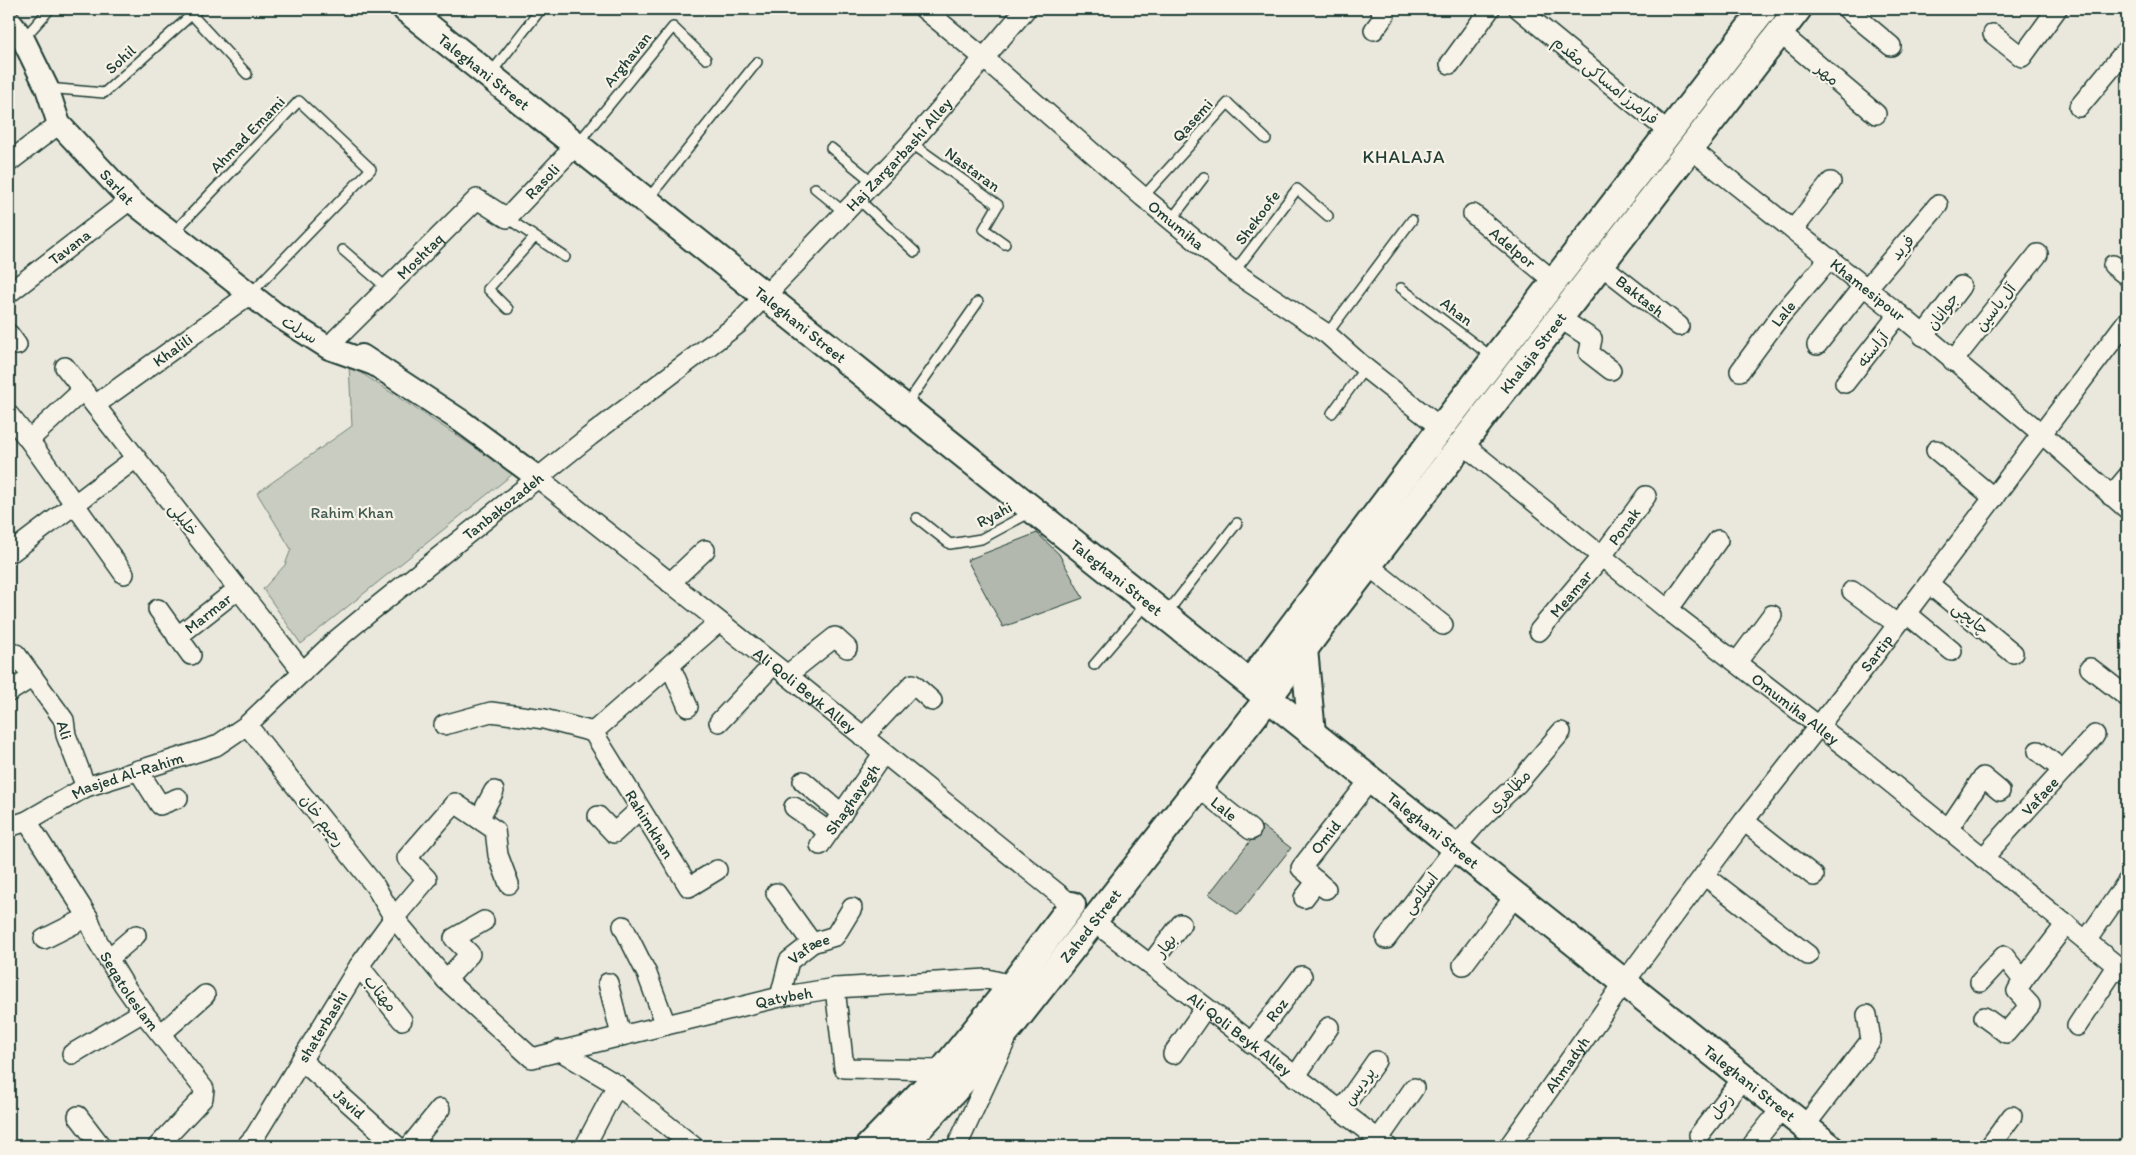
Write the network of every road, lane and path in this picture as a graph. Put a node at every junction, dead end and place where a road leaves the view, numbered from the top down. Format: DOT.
graph roads {
  1 [pos="50,9"];
  2 [pos="541,9"];
  3 [pos="924,9"];
  4 [pos="1026,9"];
  5 [pos="1380,9"];
  6 [pos="1490,9"];
  7 [pos="1519,9"];
  8 [pos="1764,9"];
  9 [pos="1798,9"];
  10 [pos="1847,9"];
  11 [pos="2057,9"];
  12 [pos="195,12"];
  13 [pos="402,12"];
  14 [pos="9,21"];
  15 [pos="1374,30"];
  16 [pos="1780,33"];
  17 [pos="1993,34"];
  18 [pos="23,39"];
  19 [pos="1890,46"];
  20 [pos="2127,49"];
  21 [pos="706,59"];
  22 [pos="985,59"];
  23 [pos="757,62"];
  24 [pos="1450,64"];
  25 [pos="247,74"];
  26 [pos="489,75"];
  27 [pos="47,88"];
  28 [pos="2079,107"];
  29 [pos="1876,114"];
  30 [pos="59,124"];
  31 [pos="1670,133"];
  32 [pos="1266,139"];
  33 [pos="911,143"];
  34 [pos="573,148"];
  35 [pos="831,148"];
  36 [pos="1691,149"];
  37 [pos="9,162"];
  38 [pos="1204,176"];
  39 [pos="1831,182"];
  40 [pos="874,183"];
  41 [pos="815,188"];
  42 [pos="1143,197"];
  43 [pos="858,199"];
  44 [pos="130,200"];
  45 [pos="642,204"];
  46 [pos="1938,205"];
  47 [pos="1630,206"];
  48 [pos="845,213"];
  49 [pos="1473,214"];
  50 [pos="1328,216"];
  51 [pos="507,218"];
  52 [pos="1171,220"];
  53 [pos="1412,220"];
  54 [pos="1793,230"];
  55 [pos="173,233"];
  56 [pos="535,237"];
  57 [pos="1005,244"];
  58 [pos="343,250"];
  59 [pos="916,252"];
  60 [pos="2038,254"];
  61 [pos="565,257"];
  62 [pos="1830,258"];
  63 [pos="1601,264"];
  64 [pos="1234,272"];
  65 [pos="1555,282"];
  66 [pos="1961,286"];
  67 [pos="387,288"];
  68 [pos="1401,288"];
  69 [pos="1867,288"];
  70 [pos="9,292"];
  71 [pos="250,294"];
  72 [pos="978,302"];
  73 [pos="759,303"];
  74 [pos="508,309"];
  75 [pos="274,313"];
  76 [pos="1899,314"];
  77 [pos="1561,318"];
  78 [pos="2127,321"];
  79 [pos="1679,326"];
  80 [pos="1327,334"];
  81 [pos="1923,336"];
  82 [pos="333,343"];
  83 [pos="1817,345"];
  84 [pos="1494,359"];
  85 [pos="1953,361"];
  86 [pos="65,367"];
  87 [pos="1365,368"];
  88 [pos="1611,370"];
  89 [pos="1740,371"];
  90 [pos="1845,383"];
  91 [pos="89,398"];
  92 [pos="904,407"];
  93 [pos="1332,413"];
  94 [pos="9,415"];
  95 [pos="1441,428"];
  96 [pos="2042,434"];
  97 [pos="29,440"];
  98 [pos="1463,444"];
  99 [pos="1936,450"];
  100 [pos="136,458"];
  101 [pos="2127,477"];
  102 [pos="538,478"];
  103 [pos="1646,496"];
  104 [pos="2111,496"];
  105 [pos="1994,498"];
  106 [pos="74,505"];
  107 [pos="2127,509"];
  108 [pos="1026,514"];
  109 [pos="916,518"];
  110 [pos="1237,523"];
  111 [pos="1718,540"];
  112 [pos="9,545"];
  113 [pos="705,550"];
  114 [pos="1602,556"];
  115 [pos="1369,566"];
  116 [pos="124,574"];
  117 [pos="670,583"];
  118 [pos="1929,584"];
  119 [pos="238,589"];
  120 [pos="1852,591"];
  121 [pos="158,609"];
  122 [pos="1147,609"];
  123 [pos="1668,610"];
  124 [pos="1772,615"];
  125 [pos="1901,619"];
  126 [pos="1311,621"];
  127 [pos="719,622"];
  128 [pos="1443,625"];
  129 [pos="1539,631"];
  130 [pos="177,637"];
  131 [pos="1294,642"];
  132 [pos="847,648"];
  133 [pos="1952,651"];
  134 [pos="1210,652"];
  135 [pos="2013,653"];
  136 [pos="16,654"];
  137 [pos="190,655"];
  138 [pos="1737,662"];
  139 [pos="670,665"];
  140 [pos="1094,665"];
  141 [pos="2090,668"];
  142 [pos="780,670"];
  143 [pos="302,672"];
  144 [pos="33,677"];
  145 [pos="9,692"];
  146 [pos="2127,697"];
  147 [pos="1261,700"];
  148 [pos="932,701"];
  149 [pos="688,706"];
  150 [pos="719,722"];
  151 [pos="444,724"];
  152 [pos="247,726"];
  153 [pos="1819,726"];
  154 [pos="593,732"];
  155 [pos="1560,732"];
  156 [pos="1312,733"];
  157 [pos="2096,735"];
  158 [pos="863,737"];
  159 [pos="2038,751"];
  160 [pos="884,754"];
  161 [pos="138,770"];
  162 [pos="2063,770"];
  163 [pos="803,781"];
  164 [pos="86,787"];
  165 [pos="1198,787"];
  166 [pos="1365,787"];
  167 [pos="494,791"];
  168 [pos="2000,791"];
  169 [pos="178,798"];
  170 [pos="794,807"];
  171 [pos="640,809"];
  172 [pos="842,814"];
  173 [pos="598,816"];
  174 [pos="479,819"];
  175 [pos="27,821"];
  176 [pos="1744,821"];
  177 [pos="9,827"];
  178 [pos="1948,829"];
  179 [pos="1251,830"];
  180 [pos="1450,854"];
  181 [pos="1983,858"];
  182 [pos="717,870"];
  183 [pos="1704,875"];
  184 [pos="1814,876"];
  185 [pos="2127,882"];
  186 [pos="509,884"];
  187 [pos="776,893"];
  188 [pos="1304,898"];
  189 [pos="1511,902"];
  190 [pos="1072,905"];
  191 [pos="852,908"];
  192 [pos="88,917"];
  193 [pos="394,918"];
  194 [pos="484,921"];
  195 [pos="1093,921"];
  196 [pos="1181,924"];
  197 [pos="2066,924"];
  198 [pos="623,926"];
  199 [pos="136,935"];
  200 [pos="44,939"];
  201 [pos="1386,939"];
  202 [pos="2086,940"];
  203 [pos="812,943"];
  204 [pos="1808,955"];
  205 [pos="108,959"];
  206 [pos="1150,965"];
  207 [pos="1463,965"];
  208 [pos="359,966"];
  209 [pos="2122,969"];
  210 [pos="1302,976"];
  211 [pos="446,980"];
  212 [pos="2023,980"];
  213 [pos="1980,982"];
  214 [pos="608,983"];
  215 [pos="1012,985"];
  216 [pos="835,988"];
  217 [pos="1619,990"];
  218 [pos="205,995"];
  219 [pos="780,998"];
  220 [pos="1204,1008"];
  221 [pos="143,1012"];
  222 [pos="1868,1015"];
  223 [pos="1984,1017"];
  224 [pos="402,1020"];
  225 [pos="666,1025"];
  226 [pos="1012,1025"];
  227 [pos="2078,1026"];
  228 [pos="1329,1028"];
  229 [pos="160,1034"];
  230 [pos="621,1036"];
  231 [pos="1251,1043"];
  232 [pos="559,1050"];
  233 [pos="72,1054"];
  234 [pos="1173,1054"];
  235 [pos="301,1060"];
  236 [pos="1376,1061"];
  237 [pos="943,1070"];
  238 [pos="1295,1077"];
  239 [pos="1738,1084"];
  240 [pos="617,1085"];
  241 [pos="1414,1088"];
  242 [pos="440,1109"];
  243 [pos="1341,1111"];
  244 [pos="78,1116"];
  245 [pos="2012,1116"];
  246 [pos="1782,1117"];
  247 [pos="1700,1134"];
  248 [pos="255,1143"];
  249 [pos="1382,1143"];
  250 [pos="686,1144"];
  251 [pos="1753,1144"];
  252 [pos="101,1146"];
  253 [pos="158,1146"];
  254 [pos="397,1146"];
  255 [pos="410,1146"];
  256 [pos="585,1146"];
  257 [pos="869,1146"];
  258 [pos="902,1146"];
  259 [pos="957,1146"];
  260 [pos="1509,1146"];
  261 [pos="1828,1146"];
  262 [pos="1990,1146"];
  1 -- 18 [label="lane"];
  2 -- 26 [label="lane"];
  3 -- 22 [label="street, Omumiha"];
  4 -- 22 [label="street, Haj Zargarbashi Alley"];
  5 -- 15 [label="street"];
  6 -- 24 [label="street"];
  7 -- 31 [label="street, فرامرز امساکی مقدم"];
  8 -- 31 [label="main road, Khalaja Street"];
  9 -- 16 [label="main road, Khalaja Street"];
  10 -- 19 [label="street"];
  11 -- 17 [label="street"];
  12 -- 25 [label="lane"];
  12 -- 27 [label="lane, Sohil"];
  13 -- 26 [label="main road, Taleghani Street"];
  13 -- 34 [label="lane, Taleghani Street"];
  14 -- 18 [label="street, Sarlat"];
  16 -- 29 [label="street, مهر"];
  16 -- 36 [label="main road, Khalaja Street"];
  18 -- 27 [label="street, Sarlat"];
  20 -- 28 [label="street"];
  21 -- 34 [label="lane, Arghavan"];
  22 -- 33 [label="street, Haj Zargarbashi Alley"];
  22 -- 42 [label="street, Omumiha"];
  23 -- 45 [label="lane"];
  26 -- 34 [label="main road, Taleghani Street"];
  27 -- 30 [label="street, Sarlat"];
  30 -- 37 [label="street"];
  30 -- 44 [label="street, Sarlat"];
  31 -- 47 [label="main road, Khalaja Street"];
  32 -- 42 [label="lane, Qasemi"];
  33 -- 40 [label="street, Haj Zargarbashi Alley"];
  33 -- 57 [label="lane, Nastaran"];
  34 -- 45 [label="main road, Taleghani Street"];
  34 -- 51 [label="street, Rasoli"];
  35 -- 40 [label="lane"];
  36 -- 47 [label="main road, Khalaja Street"];
  36 -- 54 [label="street, Khamesipour"];
  38 -- 52 [label="lane"];
  39 -- 54 [label="street"];
  40 -- 43 [label="street, Haj Zargarbashi Alley"];
  41 -- 48 [label="lane"];
  42 -- 52 [label="street, Omumiha"];
  43 -- 48 [label="street, Haj Zargarbashi Alley"];
  43 -- 59 [label="lane"];
  44 -- 55 [label="street, Sarlat"];
  44 -- 70 [label="street, Tavana"];
  45 -- 73 [label="main road, Taleghani Street"];
  46 -- 69 [label="street, فرید"];
  47 -- 63 [label="main road, Khalaja Street"];
  47 -- 65 [label="main road, Khalaja Street"];
  48 -- 73 [label="street, Haj Zargarbashi Alley"];
  49 -- 65 [label="street, Adelpor"];
  50 -- 64 [label="lane, Shekoofe"];
  51 -- 56 [label="lane"];
  51 -- 67 [label="street, Moshtaq"];
  52 -- 64 [label="street, Omumiha"];
  53 -- 80 [label="lane"];
  54 -- 62 [label="street, Khamesipour"];
  55 -- 71 [label="street, Sarlat"];
  55 -- 71 [label="lane, Ahmad Emami"];
  56 -- 61 [label="lane"];
  56 -- 74 [label="lane"];
  58 -- 67 [label="lane"];
  60 -- 85 [label="street, آل یاسین"];
  62 -- 69 [label="street, Khamesipour"];
  62 -- 89 [label="street, Lale"];
  63 -- 77 [label="main road, Khalaja Street"];
  63 -- 79 [label="street, Baktash"];
  64 -- 80 [label="street, Omumiha"];
  65 -- 84 [label="main road, Khalaja Street"];
  66 -- 81 [label="street, جوانان"];
  67 -- 82 [label="street, Moshtaq"];
  68 -- 84 [label="lane, Ahan"];
  69 -- 76 [label="street, Khamesipour"];
  69 -- 83 [label="street"];
  71 -- 75 [label="street, Sarlat"];
  71 -- 91 [label="street, Khalili"];
  72 -- 92 [label="lane"];
  73 -- 92 [label="main road, Taleghani Street"];
  73 -- 102 [label="street, Tanbakozadeh"];
  75 -- 82 [label="street, سرلت"];
  76 -- 81 [label="street, Khamesipour"];
  76 -- 90 [label="street, آراسته"];
  77 -- 88 [label="street"];
  77 -- 98 [label="main road, Khalaja Street"];
  78 -- 96 [label="street, Sartip"];
  80 -- 87 [label="street, Omumiha"];
  81 -- 85 [label="street, Khamesipour"];
  82 -- 102 [label="street, سرلت"];
  84 -- 95 [label="main road, Khalaja Street"];
  85 -- 96 [label="street, Khamesipour"];
  86 -- 91 [label="street, خلیلی"];
  87 -- 93 [label="lane"];
  87 -- 95 [label="street, Omumiha"];
  91 -- 97 [label="street, Khalili"];
  91 -- 100 [label="street, خلیلی"];
  92 -- 108 [label="main road, Taleghani Street"];
  94 -- 97 [label="street"];
  95 -- 126 [label="main road, Khalaja Street"];
  96 -- 104 [label="street, Khamesipour"];
  96 -- 105 [label="street, Sartip"];
  97 -- 106 [label="street"];
  98 -- 114 [label="street, Omumiha Alley"];
  98 -- 115 [label="main road, Khalaja Street"];
  99 -- 105 [label="street"];
  100 -- 106 [label="street"];
  100 -- 119 [label="street, خلیلی"];
  101 -- 104 [label="street"];
  102 -- 117 [label="street, Ali Qoli Beyk Alley"];
  102 -- 143 [label="street, Tanbakozadeh"];
  103 -- 114 [label="street, Ponak"];
  104 -- 107 [label="street, Khamesipour"];
  105 -- 118 [label="street, Sartip"];
  106 -- 112 [label="street"];
  106 -- 116 [label="street"];
  108 -- 109 [label="lane, Ryahi"];
  108 -- 122 [label="main road, Taleghani Street"];
  110 -- 122 [label="lane"];
  111 -- 123 [label="street"];
  113 -- 117 [label="street"];
  114 -- 123 [label="street, Omumiha Alley"];
  114 -- 129 [label="street, Meamar"];
  115 -- 126 [label="main road, Khalaja Street"];
  115 -- 128 [label="street"];
  117 -- 127 [label="street, Ali Qoli Beyk Alley"];
  118 -- 125 [label="street, Sartip"];
  118 -- 135 [label="street, چایچی"];
  119 -- 130 [label="street, Marmar"];
  119 -- 143 [label="street, خلیلی"];
  120 -- 125 [label="street"];
  121 -- 130 [label="street"];
  122 -- 134 [label="main road, Taleghani Street"];
  122 -- 140 [label="lane"];
  123 -- 138 [label="street, Omumiha Alley"];
  124 -- 138 [label="street"];
  125 -- 133 [label="street"];
  125 -- 153 [label="street, Sartip"];
  126 -- 131 [label="main road, Khalaja Street"];
  127 -- 139 [label="street"];
  127 -- 142 [label="street, Ali Qoli Beyk Alley"];
  130 -- 137 [label="street"];
  131 -- 134 [label="main road"];
  131 -- 147 [label="main road, Khalaja Street"];
  131 -- 156 [label="main road"];
  132 -- 142 [label="street"];
  134 -- 147 [label="main road, Taleghani Street"];
  136 -- 144 [label="street, Ali"];
  138 -- 153 [label="street, Omumiha Alley"];
  139 -- 149 [label="street"];
  139 -- 154 [label="street"];
  141 -- 146 [label="street"];
  142 -- 150 [label="street"];
  142 -- 158 [label="street, Ali Qoli Beyk Alley"];
  143 -- 152 [label="street, Tanbakozadeh"];
  144 -- 145 [label="street"];
  144 -- 164 [label="street, Ali"];
  147 -- 156 [label="main road, Taleghani Street"];
  147 -- 165 [label="main road, Zahed Street"];
  148 -- 158 [label="street"];
  151 -- 154 [label="street"];
  152 -- 161 [label="street, Masjed Al-Rahim"];
  152 -- 193 [label="street, رحیم خان"];
  153 -- 176 [label="street, Sartip"];
  153 -- 178 [label="street, Omumiha Alley"];
  154 -- 171 [label="street, Rahimkhan"];
  155 -- 180 [label="street, مظاهری"];
  156 -- 166 [label="main road, Taleghani Street"];
  157 -- 162 [label="street, Vafaee"];
  158 -- 160 [label="street, Ali Qoli Beyk Alley"];
  159 -- 162 [label="street"];
  160 -- 172 [label="street, Shaghayegh"];
  160 -- 190 [label="street, Ali Qoli Beyk Alley"];
  161 -- 164 [label="street, Masjed Al-Rahim"];
  161 -- 169 [label="street"];
  162 -- 181 [label="street, Vafaee"];
  163 -- 172 [label="street"];
  164 -- 175 [label="street, Masjed Al-Rahim"];
  165 -- 179 [label="street, Lale"];
  165 -- 195 [label="main road, Zahed Street"];
  166 -- 180 [label="main road, Taleghani Street"];
  166 -- 188 [label="street, Omid"];
  167 -- 174 [label="street"];
  168 -- 178 [label="street"];
  170 -- 172 [label="street, Shaghayegh"];
  171 -- 173 [label="street"];
  171 -- 182 [label="street, Rahimkhan"];
  174 -- 186 [label="street"];
  174 -- 193 [label="street, shaterbashi"];
  175 -- 177 [label="street, Masjed Al-Rahim"];
  175 -- 192 [label="street, Seqatoleslam"];
  176 -- 183 [label="street, Sartip"];
  176 -- 184 [label="street"];
  178 -- 181 [label="street, Omumiha Alley"];
  180 -- 189 [label="main road, Taleghani Street"];
  180 -- 201 [label="street, اسلامی"];
  181 -- 197 [label="street, Omumiha Alley"];
  183 -- 204 [label="street"];
  183 -- 217 [label="street, Sartip"];
  185 -- 202 [label="street"];
  187 -- 203 [label="street"];
  189 -- 207 [label="street"];
  189 -- 217 [label="main road, Taleghani Street"];
  190 -- 215 [label="main road, Zahed Street"];
  191 -- 203 [label="street, Vafaee"];
  192 -- 200 [label="street"];
  192 -- 205 [label="street, Seqatoleslam"];
  193 -- 208 [label="street, shaterbashi"];
  193 -- 211 [label="street, Qatybeh"];
  194 -- 211 [label="street"];
  195 -- 206 [label="street, Ali Qoli Beyk Alley"];
  195 -- 226 [label="main road, Zahed Street"];
  196 -- 206 [label="street, بهار"];
  197 -- 202 [label="street, Omumiha Alley"];
  197 -- 212 [label="street"];
  198 -- 225 [label="street"];
  199 -- 205 [label="street"];
  202 -- 209 [label="street, Omumiha Alley"];
  203 -- 219 [label="street, Vafaee"];
  205 -- 221 [label="street, Seqatoleslam"];
  206 -- 220 [label="street, Ali Qoli Beyk Alley"];
  208 -- 224 [label="street, مهتاب"];
  208 -- 235 [label="street, shaterbashi"];
  209 -- 227 [label="street"];
  210 -- 231 [label="street, Roz"];
  211 -- 232 [label="street, Qatybeh"];
  212 -- 213 [label="street"];
  212 -- 223 [label="street"];
  214 -- 230 [label="street"];
  215 -- 216 [label="street, Qatybeh"];
  215 -- 237 [label="main road, Zahed Street"];
  216 -- 219 [label="street, Qatybeh"];
  216 -- 237 [label="street"];
  217 -- 239 [label="main road, Taleghani Street"];
  217 -- 260 [label="street, Ahmadyh"];
  218 -- 229 [label="street"];
  219 -- 225 [label="street, Qatybeh"];
  220 -- 231 [label="street, Ali Qoli Beyk Alley"];
  220 -- 234 [label="street"];
  221 -- 229 [label="street, Seqatoleslam"];
  221 -- 233 [label="street"];
  222 -- 246 [label="street"];
  225 -- 230 [label="street, Qatybeh"];
  226 -- 258 [label="main road, Zahed Street"];
  226 -- 259 [label="street"];
  228 -- 238 [label="street"];
  229 -- 253 [label="street, Seqatoleslam"];
  230 -- 232 [label="street, Qatybeh"];
  231 -- 238 [label="street, Ali Qoli Beyk Alley"];
  232 -- 240 [label="street"];
  235 -- 248 [label="street, shaterbashi"];
  235 -- 254 [label="street, Javid"];
  236 -- 243 [label="street, پردیس"];
  237 -- 257 [label="main road, Zahed Street"];
  238 -- 243 [label="street, Ali Qoli Beyk Alley"];
  239 -- 246 [label="main road, Taleghani Street"];
  239 -- 247 [label="street, زحل"];
  240 -- 250 [label="street"];
  240 -- 256 [label="street"];
  241 -- 249 [label="street"];
  242 -- 255 [label="street"];
  243 -- 249 [label="street, Ali Qoli Beyk Alley"];
  244 -- 252 [label="street"];
  245 -- 262 [label="street"];
  246 -- 251 [label="street"];
  246 -- 261 [label="main road, Taleghani Street"];
}
